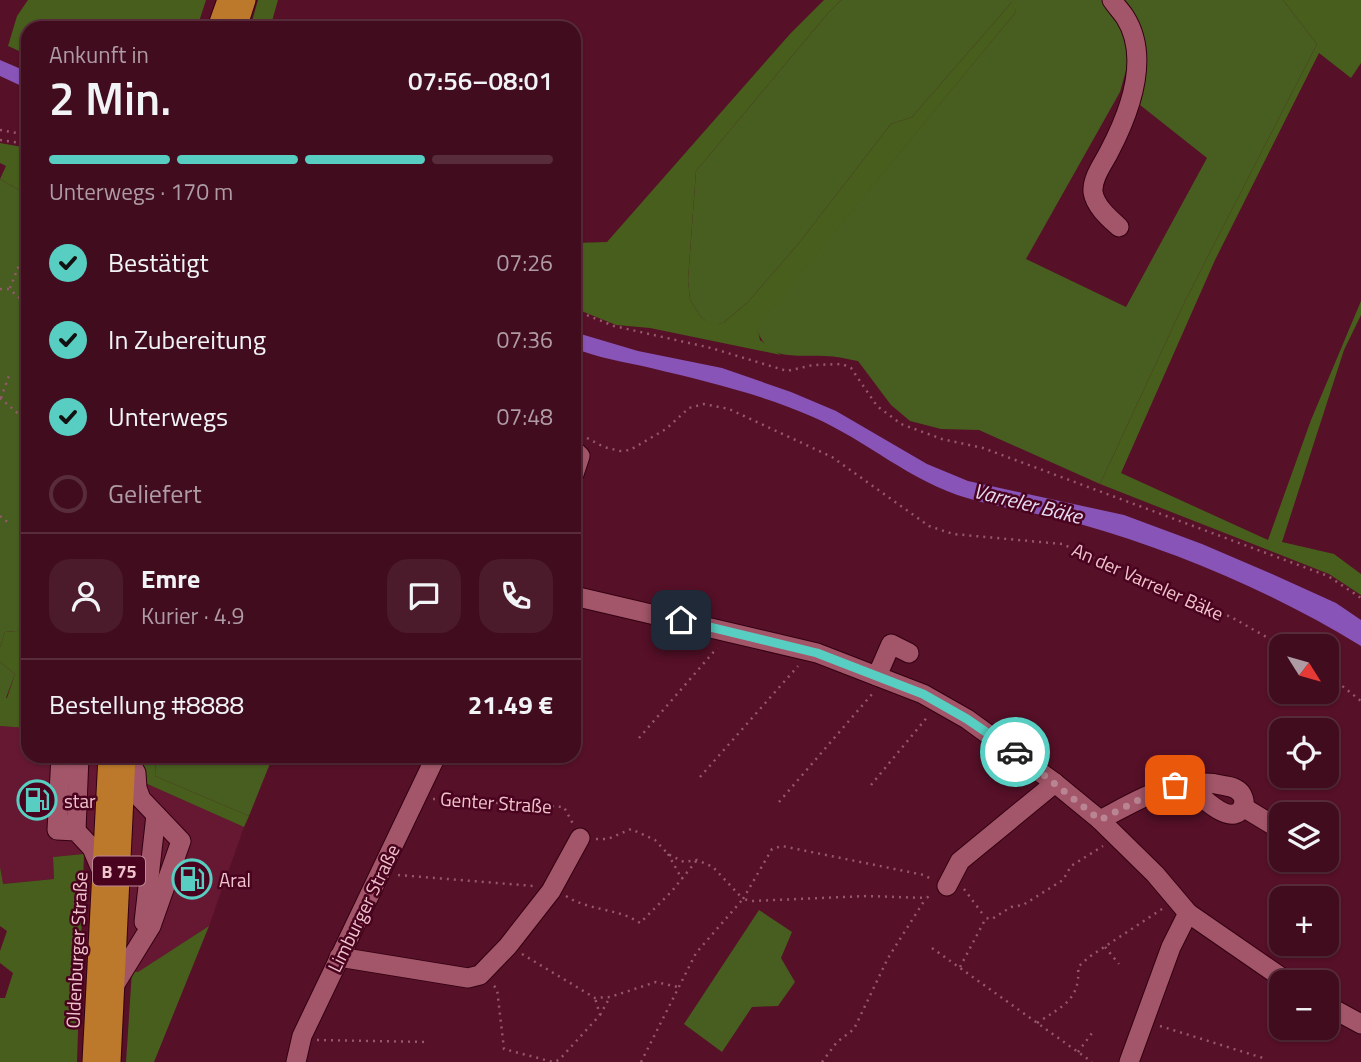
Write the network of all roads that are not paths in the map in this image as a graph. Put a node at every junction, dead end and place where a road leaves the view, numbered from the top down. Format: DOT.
graph roads {
  1 [pos="228,0"];
  2 [pos="245,0"];
  3 [pos="1112,0"];
  4 [pos="220,21"];
  5 [pos="238,21"];
  6 [pos="1119,227"];
  7 [pos="581,598"];
  8 [pos="909,653"];
  9 [pos="879,677"];
  10 [pos="61,763"];
  11 [pos="79,763"];
  12 [pos="109,763"];
  13 [pos="126,763"];
  14 [pos="130,763"];
  15 [pos="433,763"];
  16 [pos="1055,783"];
  17 [pos="156,815"];
  18 [pos="1100,820"];
  19 [pos="1269,823"];
  20 [pos="76,831"];
  21 [pos="580,838"];
  22 [pos="103,874"];
  23 [pos="950,881"];
  24 [pos="1188,913"];
  25 [pos="143,940"];
  26 [pos="340,957"];
  27 [pos="1271,970"];
  28 [pos="114,986"];
  29 [pos="1339,1012"];
  30 [pos="1361,1024"];
  31 [pos="93,1062"];
  32 [pos="110,1062"];
  33 [pos="296,1062"];
  34 [pos="1129,1062"];
  1 -- 4 [label="highway"];
  2 -- 5 [label="highway"];
  3 -- 6 [label="street"];
  7 -- 9 [label="street"];
  8 -- 9 [label="street"];
  9 -- 16 [label="street"];
  10 -- 20 [label="street"];
  11 -- 20 [label="street"];
  12 -- 22 [label="highway, Oldenburger Straße / B 75"];
  13 -- 28 [label="highway, Oldenburger Straße / B 75"];
  14 -- 17 [label="street"];
  15 -- 26 [label="street, Limburger Straße"];
  16 -- 18 [label="street"];
  16 -- 23 [label="street"];
  17 -- 25 [label="street"];
  17 -- 25 [label="street"];
  18 -- 19 [label="street"];
  18 -- 24 [label="street"];
  20 -- 22 [label="street"];
  21 -- 26 [label="street"];
  22 -- 31 [label="highway, Oldenburger Straße / B 75"];
  24 -- 27 [label="street"];
  24 -- 34 [label="street"];
  25 -- 28 [label="street"];
  26 -- 33 [label="street, Limburger Straße"];
  28 -- 32 [label="highway, Oldenburger Straße / B 75"];
  29 -- 30 [label="street"];
}
